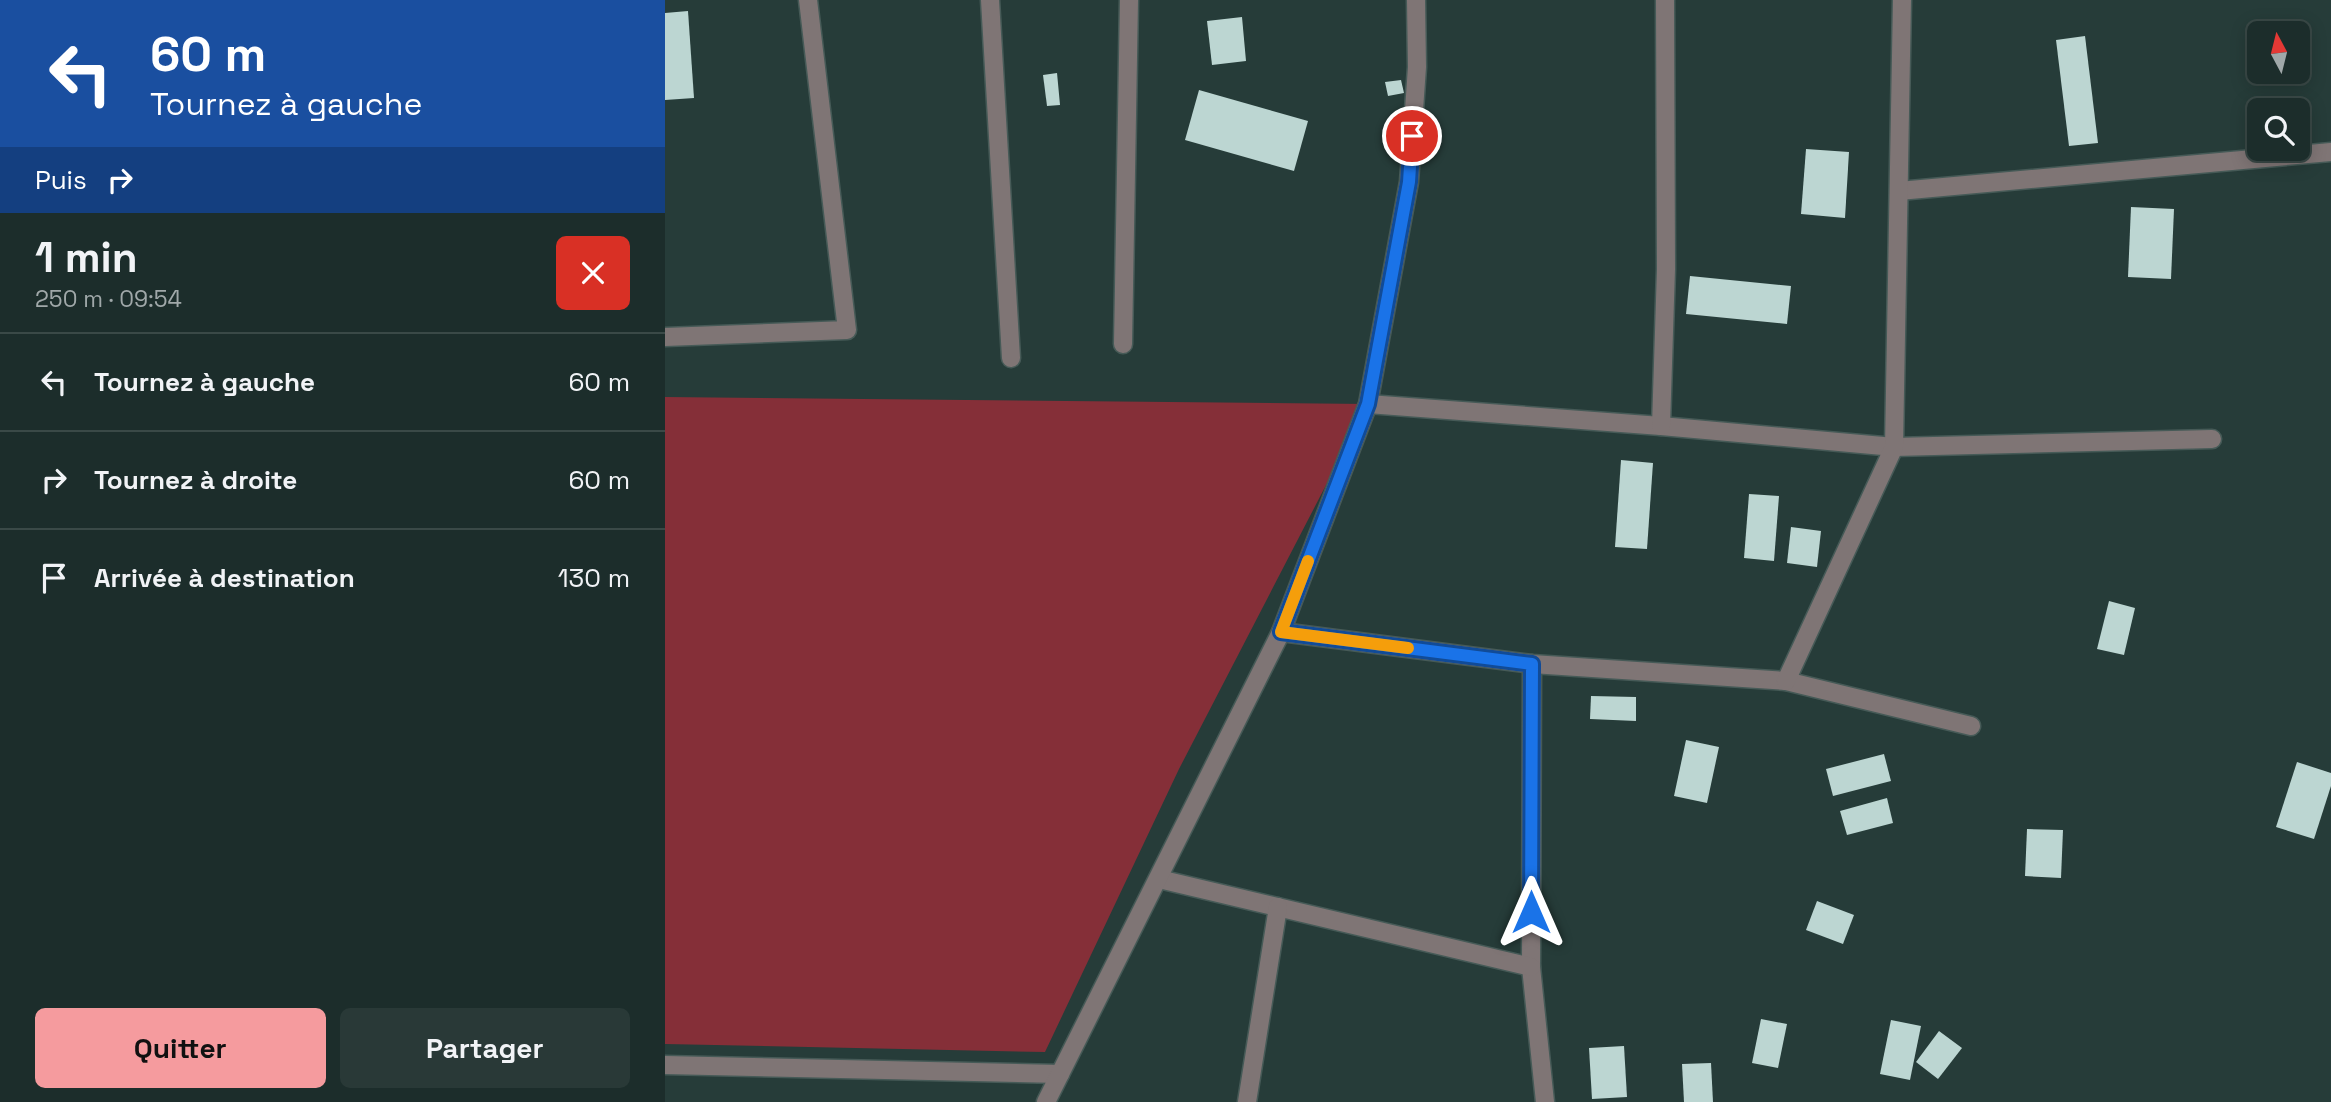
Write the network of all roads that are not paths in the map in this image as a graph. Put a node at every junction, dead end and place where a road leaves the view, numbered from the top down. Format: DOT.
graph roads {
  1 [pos="808,0"];
  2 [pos="990,0"];
  3 [pos="1129,0"];
  4 [pos="1416,0"];
  5 [pos="1665,0"];
  6 [pos="1902,0"];
  7 [pos="2331,152"];
  8 [pos="1899,191"];
  9 [pos="665,337"];
  10 [pos="1123,345"];
  11 [pos="1011,358"];
  12 [pos="1368,404"];
  13 [pos="1661,426"];
  14 [pos="2212,439"];
  15 [pos="1895,447"];
  16 [pos="1281,632"];
  17 [pos="1532,664"];
  18 [pos="1786,681"];
  19 [pos="1971,726"];
  20 [pos="1159,879"];
  21 [pos="1278,907"];
  22 [pos="1531,967"];
  23 [pos="665,1065"];
  24 [pos="1060,1074"];
  25 [pos="1046,1102"];
  26 [pos="1247,1102"];
  27 [pos="1545,1102"];
  1 -- 9 [label="street"];
  2 -- 11 [label="street"];
  3 -- 10 [label="street"];
  4 -- 12 [label="street"];
  5 -- 13 [label="street"];
  6 -- 8 [label="street"];
  7 -- 8 [label="street"];
  8 -- 15 [label="street"];
  12 -- 13 [label="street"];
  12 -- 16 [label="street"];
  13 -- 15 [label="street"];
  14 -- 15 [label="street"];
  15 -- 18 [label="street"];
  16 -- 17 [label="street"];
  16 -- 20 [label="street"];
  17 -- 18 [label="street"];
  17 -- 22 [label="street"];
  18 -- 19 [label="street"];
  20 -- 21 [label="street"];
  20 -- 24 [label="street"];
  21 -- 22 [label="street"];
  21 -- 26 [label="street"];
  22 -- 27 [label="street"];
  23 -- 24 [label="street"];
  24 -- 25 [label="street"];
}
